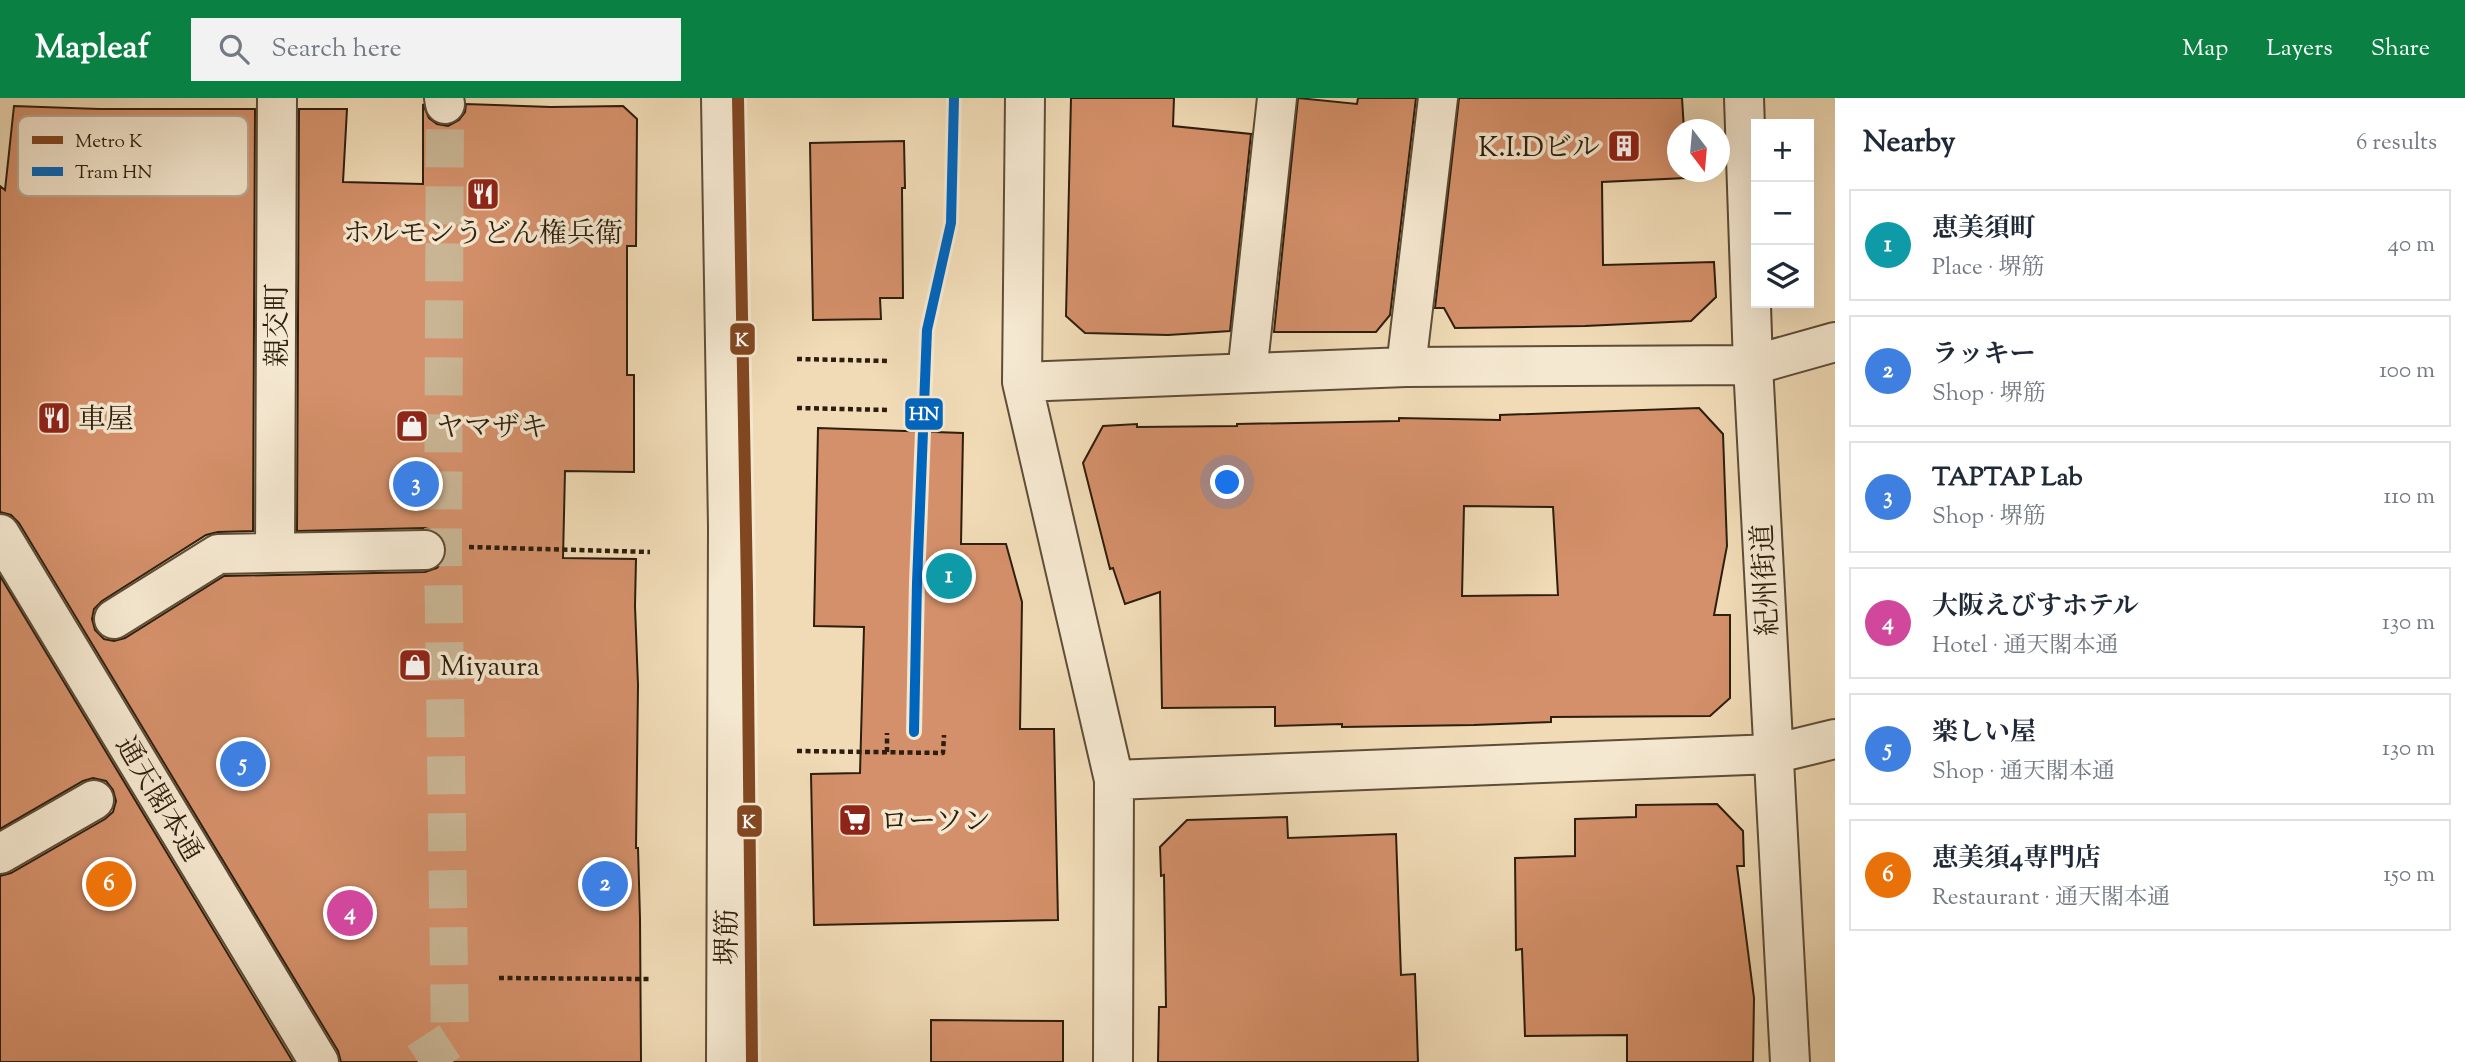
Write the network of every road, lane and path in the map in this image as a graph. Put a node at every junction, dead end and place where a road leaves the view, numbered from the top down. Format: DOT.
graph roads {
  1 [pos="277,98"];
  2 [pos="721,98"];
  3 [pos="1025,98"];
  4 [pos="1277,98"];
  5 [pos="1438,98"];
  6 [pos="1744,98"];
  7 [pos="1835,342"];
  8 [pos="797,359"];
  9 [pos="890,361"];
  10 [pos="1754,365"];
  11 [pos="1406,367"];
  12 [pos="1247,373"];
  13 [pos="1022,382"];
  14 [pos="797,408"];
  15 [pos="888,410"];
  16 [pos="0,534"];
  17 [pos="441,548"];
  18 [pos="650,551"];
  19 [pos="275,552"];
  20 [pos="114,619"];
  21 [pos="887,733"];
  22 [pos="944,734"];
  23 [pos="1835,739"];
  24 [pos="797,751"];
  25 [pos="887,752"];
  26 [pos="1773,754"];
  27 [pos="1114,780"];
  28 [pos="94,800"];
  29 [pos="0,854"];
  30 [pos="499,978"];
  31 [pos="649,979"];
  32 [pos="319,1062"];
  33 [pos="726,1062"];
  34 [pos="1113,1062"];
  35 [pos="1790,1062"];
  1 -- 19 [label="street, 親交町"];
  2 -- 33 [label="street, 堺筋"];
  3 -- 13 [label="street"];
  4 -- 12 [label="street"];
  5 -- 11 [label="street"];
  6 -- 10 [label="street, 紀州街道"];
  7 -- 10 [label="street"];
  8 -- 9 [label="path"];
  10 -- 11 [label="street"];
  10 -- 26 [label="street, 紀州街道"];
  11 -- 12 [label="street"];
  12 -- 13 [label="street"];
  13 -- 27 [label="street"];
  14 -- 15 [label="path"];
  16 -- 32 [label="street, 通天閣本通"];
  17 -- 18 [label="path"];
  17 -- 19 [label="street"];
  19 -- 20 [label="street"];
  21 -- 25 [label="path"];
  22 -- 25 [label="path"];
  23 -- 26 [label="street"];
  24 -- 25 [label="path"];
  26 -- 27 [label="street"];
  26 -- 35 [label="street, 紀州街道"];
  27 -- 34 [label="street"];
  28 -- 29 [label="street"];
  30 -- 31 [label="path"];
}
